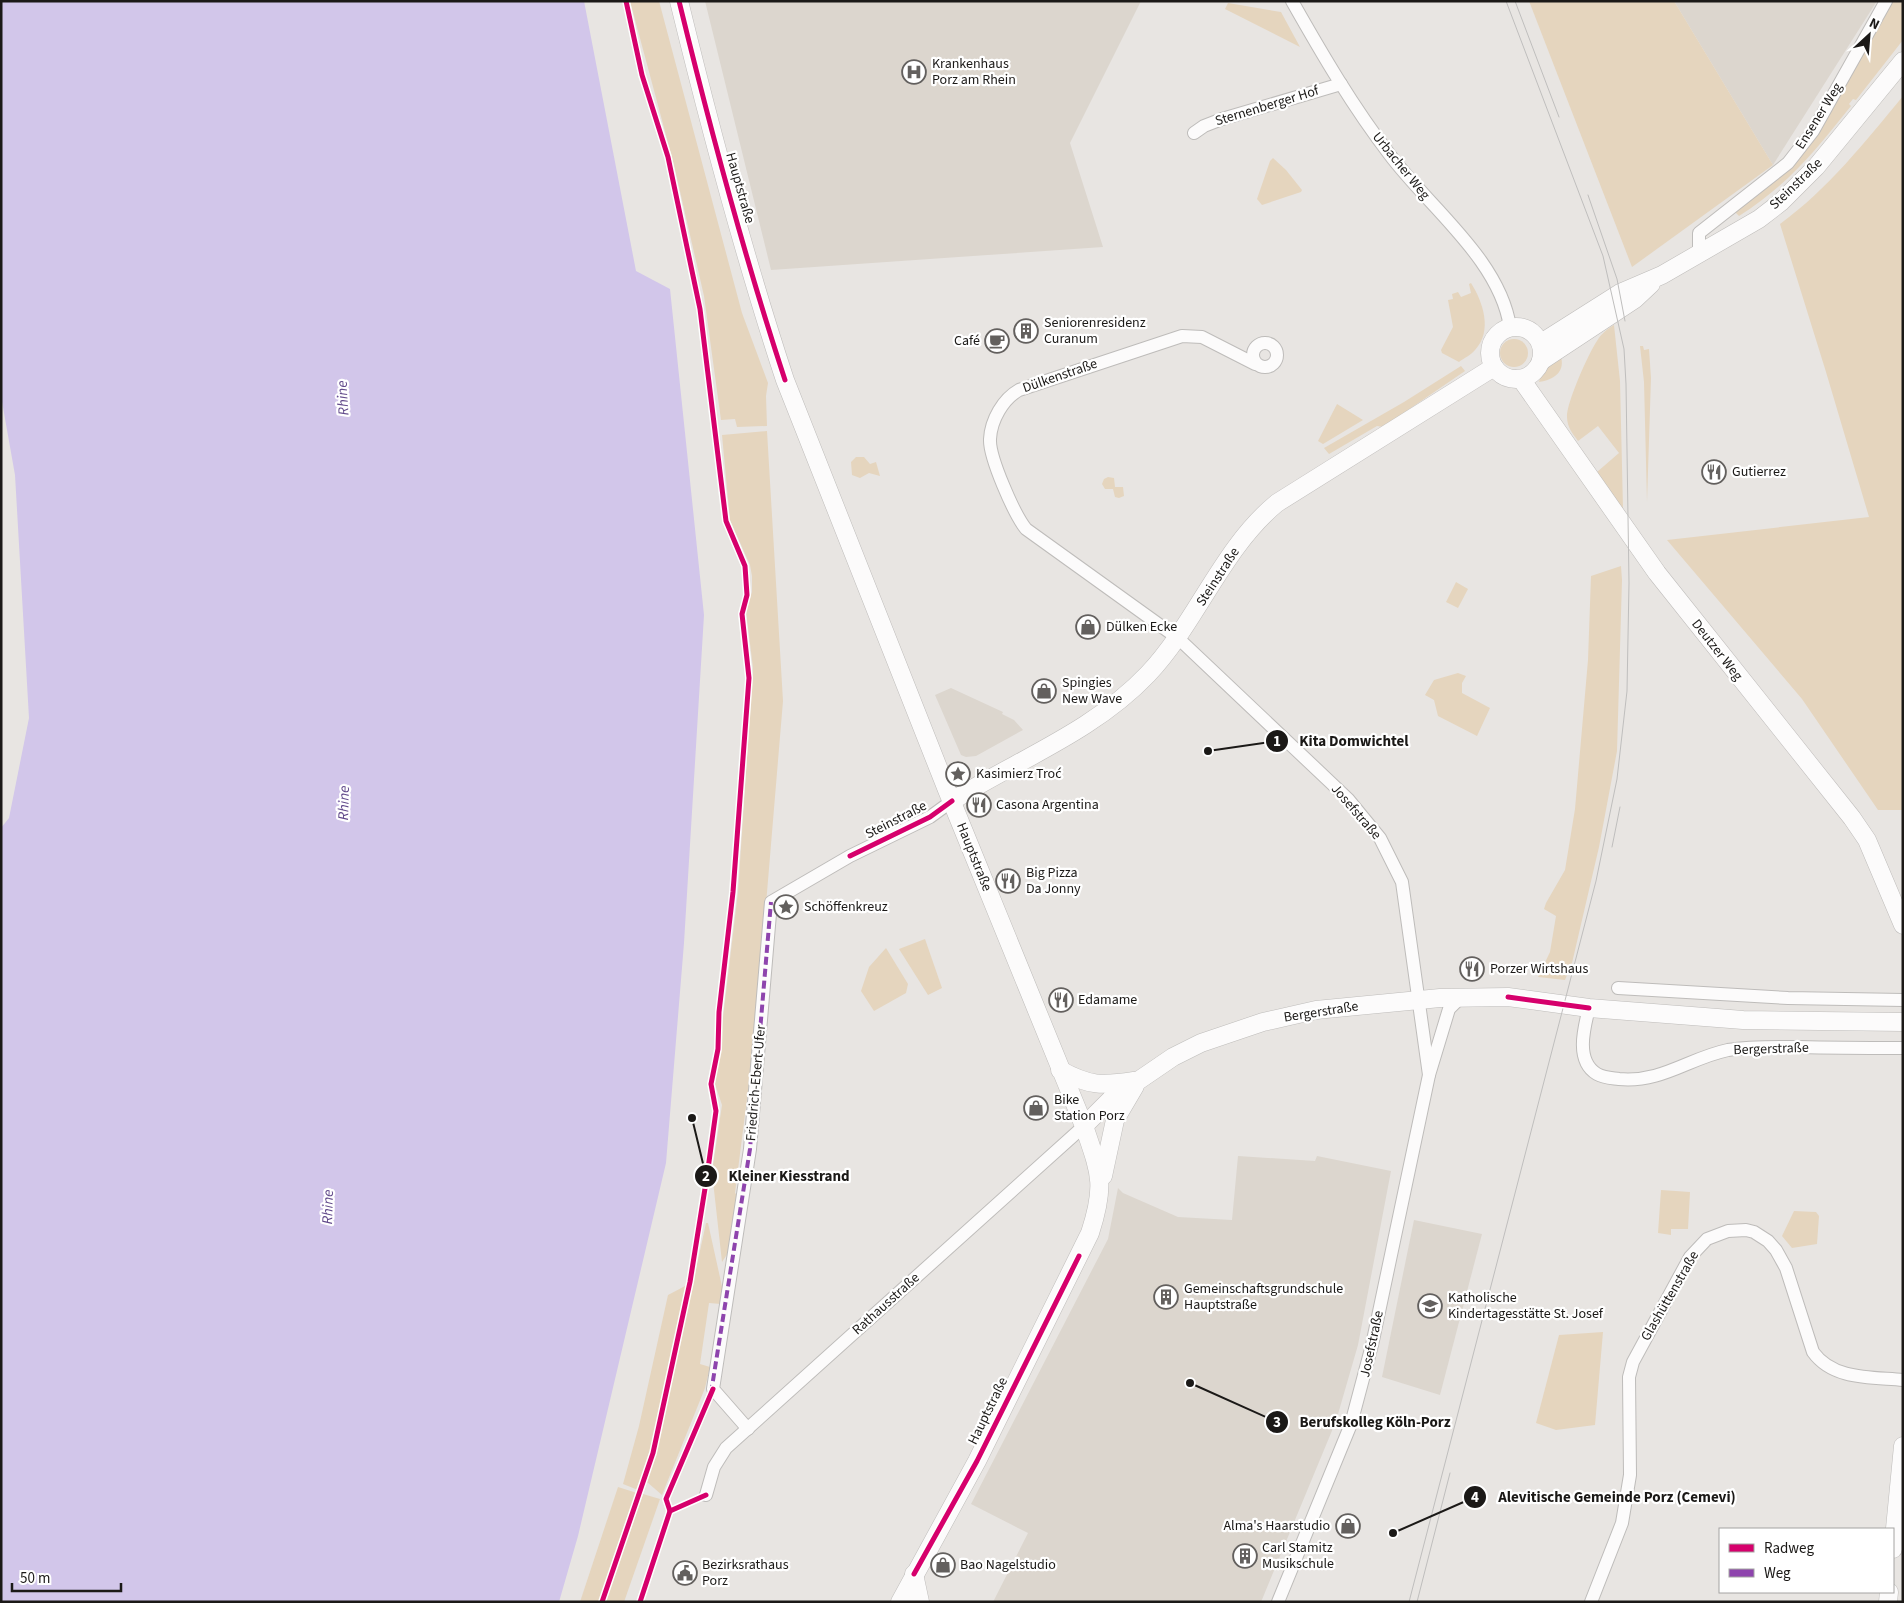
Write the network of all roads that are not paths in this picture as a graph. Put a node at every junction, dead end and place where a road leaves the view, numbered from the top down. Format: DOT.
graph roads {
  1 [pos="679,1"];
  2 [pos="1292,1"];
  3 [pos="1886,1"];
  4 [pos="1903,61"];
  5 [pos="1342,84"];
  6 [pos="1194,133"];
  7 [pos="1699,255"];
  8 [pos="1662,275"];
  9 [pos="1510,327"];
  10 [pos="1541,343"];
  11 [pos="1541,362"];
  12 [pos="1255,364"];
  13 [pos="1494,367"];
  14 [pos="1521,379"];
  15 [pos="1179,639"];
  16 [pos="952,802"];
  17 [pos="771,902"];
  18 [pos="1903,925"];
  19 [pos="1618,988"];
  20 [pos="1460,998"];
  21 [pos="1417,999"];
  22 [pos="1903,1000"];
  23 [pos="1589,1008"];
  24 [pos="1903,1022"];
  25 [pos="1903,1048"];
  26 [pos="1060,1070"];
  27 [pos="1428,1075"];
  28 [pos="1139,1080"];
  29 [pos="1084,1126"];
  30 [pos="1101,1188"];
  31 [pos="1903,1380"];
  32 [pos="748,1429"];
  33 [pos="1903,1446"];
  34 [pos="706,1495"];
  35 [pos="1894,1539"];
  36 [pos="914,1574"];
  37 [pos="900,1602"];
  38 [pos="920,1602"];
  39 [pos="1278,1602"];
  40 [pos="1592,1602"];
  1 -- 16 [label="main road, Hauptstraße"];
  2 -- 5 [label="street, Urbacher Weg"];
  3 -- 7 [label="street, Ensener Weg"];
  4 -- 7 [label="main road, Steinstraße"];
  5 -- 6 [label="street, Sternenberger Hof"];
  5 -- 9 [label="street, Urbacher Weg"];
  7 -- 8 [label="main road, Steinstraße"];
  8 -- 10 [label="main road, Steinstraße"];
  8 -- 11 [label="main road, Steinstraße"];
  9 -- 10 [label="main road"];
  9 -- 13 [label="main road"];
  10 -- 11 [label="main road"];
  11 -- 14 [label="main road"];
  12 -- 15 [label="street, Dülkenstraße"];
  13 -- 14 [label="main road"];
  13 -- 15 [label="main road, Steinstraße"];
  14 -- 18 [label="main road, Deutzer Weg"];
  15 -- 16 [label="main road, Steinstraße"];
  15 -- 21 [label="street, Josefstraße"];
  16 -- 17 [label="street, Steinstraße"];
  16 -- 26 [label="main road, Hauptstraße"];
  17 -- 32 [label="street, Friedrich-Ebert-Ufer"];
  19 -- 22 [label="street"];
  20 -- 21 [label="main road, Bergerstraße"];
  20 -- 23 [label="main road, Bergerstraße"];
  20 -- 27 [label="street, Josefstraße"];
  21 -- 27 [label="street, Josefstraße"];
  21 -- 28 [label="main road, Bergerstraße"];
  23 -- 24 [label="main road, Bergerstraße"];
  23 -- 25 [label="street, Bergerstraße"];
  26 -- 28 [label="main road"];
  26 -- 29 [label="main road, Hauptstraße"];
  27 -- 39 [label="street, Josefstraße"];
  28 -- 29 [label="main road, Bergerstraße"];
  28 -- 30 [label="main road"];
  29 -- 30 [label="main road, Hauptstraße"];
  29 -- 32 [label="street, Rathausstraße"];
  30 -- 36 [label="main road, Hauptstraße"];
  31 -- 40 [label="street, Glashüttenstraße"];
  32 -- 34 [label="street, Rathausstraße"];
  33 -- 35 [label="main road"];
  36 -- 37 [label="main road, Hauptstraße"];
  36 -- 38 [label="main road"];
}
